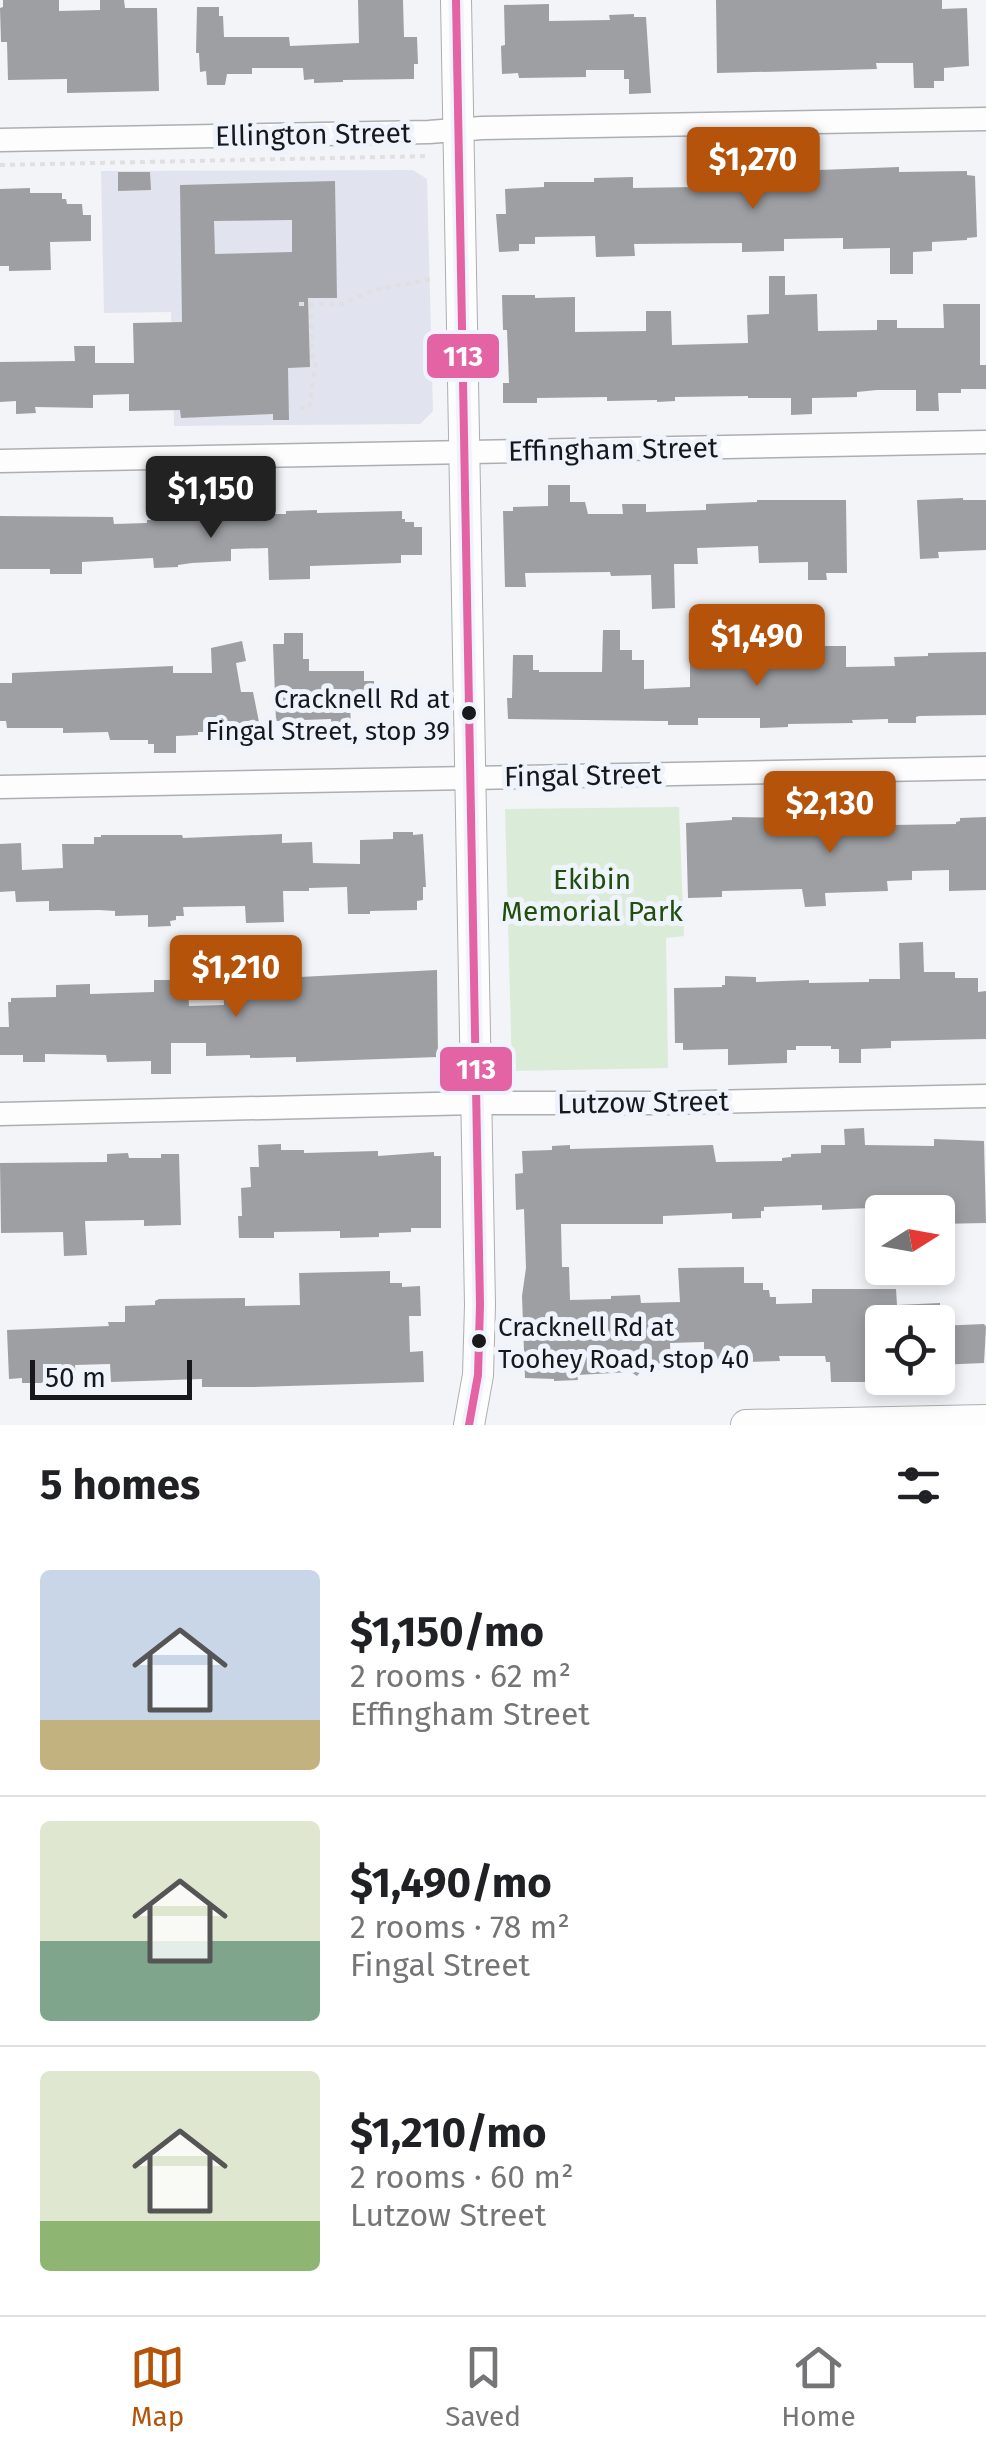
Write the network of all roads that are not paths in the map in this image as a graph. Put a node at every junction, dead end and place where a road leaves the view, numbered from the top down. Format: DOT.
graph roads {
  1 [pos="456,0"];
  2 [pos="986,119"];
  3 [pos="458,130"];
  4 [pos="0,140"];
  5 [pos="986,442"];
  6 [pos="464,452"];
  7 [pos="0,462"];
  8 [pos="986,768"];
  9 [pos="470,777"];
  10 [pos="0,787"];
  11 [pos="986,1096"];
  12 [pos="476,1103"];
  13 [pos="0,1114"];
  14 [pos="986,1420"];
  15 [pos="469,1425"];
  16 [pos="746,1425"];
  1 -- 3 [label="street"];
  2 -- 3 [label="street, Ellington Street"];
  3 -- 4 [label="street, Ellington Street"];
  3 -- 6 [label="street"];
  5 -- 6 [label="street, Effingham Street"];
  6 -- 7 [label="street, Effingham Street"];
  6 -- 9 [label="street"];
  8 -- 9 [label="street, Fingal Street"];
  9 -- 10 [label="street, Fingal Street"];
  9 -- 12 [label="street"];
  11 -- 12 [label="street, Lutzow Street"];
  12 -- 13 [label="street, Lutzow Street"];
  12 -- 15 [label="street"];
  14 -- 16 [label="street"];
}
